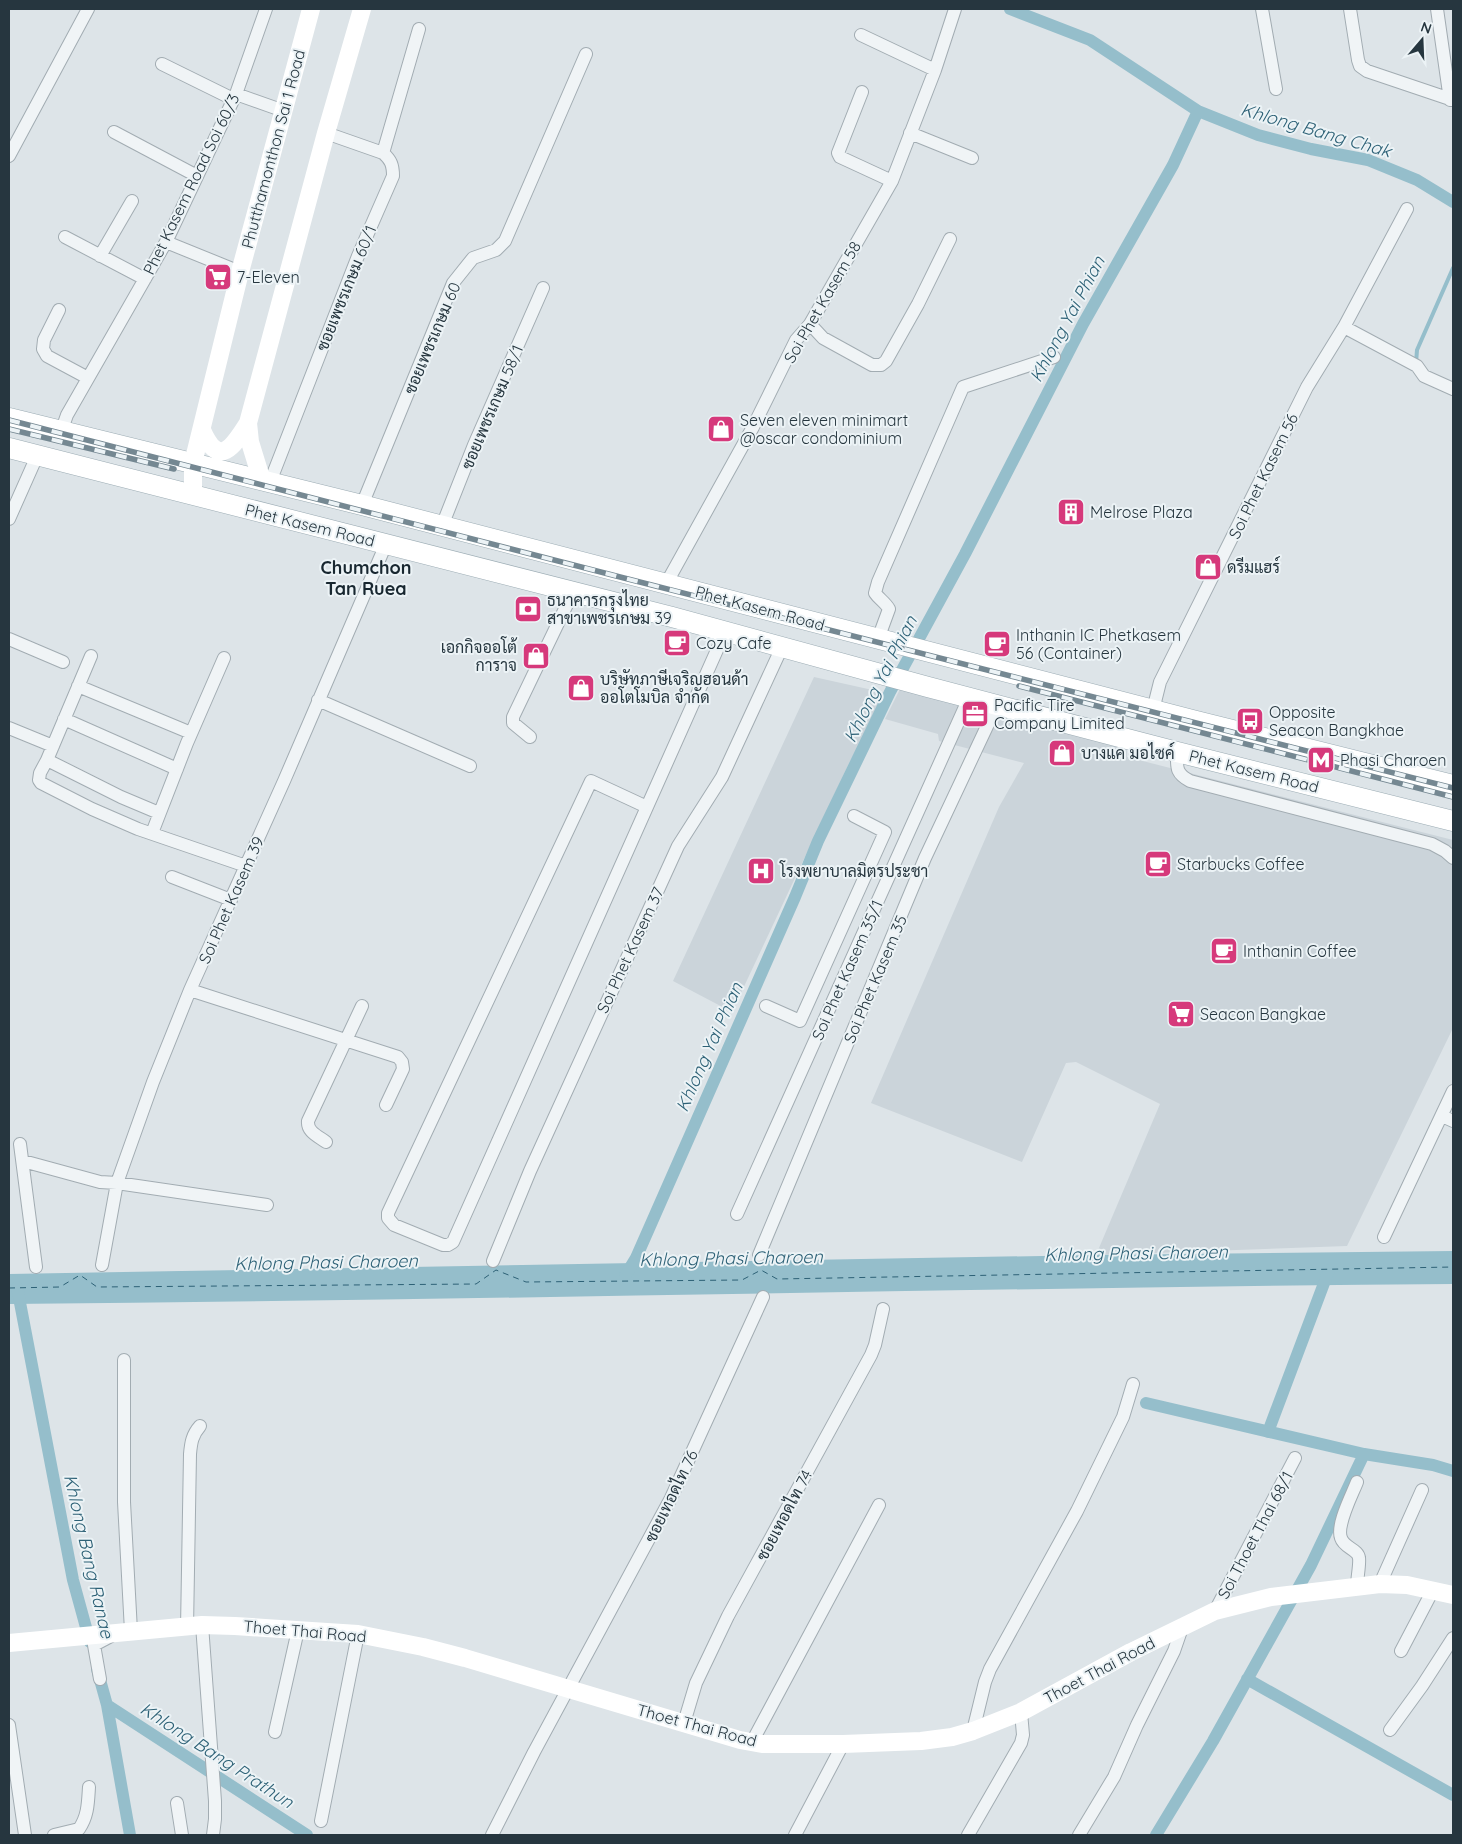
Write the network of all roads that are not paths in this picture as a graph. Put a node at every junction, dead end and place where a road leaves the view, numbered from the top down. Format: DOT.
graph roads {
  1 [pos="88,9"];
  2 [pos="362,9"];
  3 [pos="1262,9"];
  4 [pos="1350,9"];
  5 [pos="1437,9"];
  6 [pos="261,10"];
  7 [pos="954,11"];
  8 [pos="310,13"];
  9 [pos="419,29"];
  10 [pos="861,35"];
  11 [pos="586,54"];
  12 [pos="162,64"];
  13 [pos="935,70"];
  14 [pos="1276,88"];
  15 [pos="862,92"];
  16 [pos="235,96"];
  17 [pos="1451,100"];
  18 [pos="284,110"];
  19 [pos="114,132"];
  20 [pos="326,133"];
  21 [pos="910,134"];
  22 [pos="382,154"];
  23 [pos="9,156"];
  24 [pos="972,158"];
  25 [pos="197,176"];
  26 [pos="892,181"];
  27 [pos="132,201"];
  28 [pos="1407,209"];
  29 [pos="65,236"];
  30 [pos="950,239"];
  31 [pos="166,242"];
  32 [pos="100,256"];
  33 [pos="240,272"];
  34 [pos="145,279"];
  35 [pos="543,288"];
  36 [pos="59,310"];
  37 [pos="810,324"];
  38 [pos="1344,327"];
  39 [pos="1054,357"];
  40 [pos="88,378"];
  41 [pos="1453,389"];
  42 [pos="9,418"];
  43 [pos="248,424"];
  44 [pos="202,430"];
  45 [pos="61,432"];
  46 [pos="9,448"];
  47 [pos="37,456"];
  48 [pos="193,463"];
  49 [pos="266,481"];
  50 [pos="193,494"];
  51 [pos="362,505"];
  52 [pos="9,519"];
  53 [pos="442,526"];
  54 [pos="386,544"];
  55 [pos="585,563"];
  56 [pos="612,570"];
  57 [pos="666,584"];
  58 [pos="578,593"];
  59 [pos="604,600"];
  60 [pos="725,632"];
  61 [pos="9,639"];
  62 [pos="878,639"];
  63 [pos="782,647"];
  64 [pos="91,656"];
  65 [pos="224,658"];
  66 [pos="63,662"];
  67 [pos="78,686"];
  68 [pos="969,698"];
  69 [pos="318,700"];
  70 [pos="997,705"];
  71 [pos="1154,710"];
  72 [pos="64,719"];
  73 [pos="9,728"];
  74 [pos="192,733"];
  75 [pos="530,737"];
  76 [pos="52,746"];
  77 [pos="1177,752"];
  78 [pos="47,760"];
  79 [pos="470,766"];
  80 [pos="177,769"];
  81 [pos="1453,785"];
  82 [pos="648,807"];
  83 [pos="159,814"];
  84 [pos="854,816"];
  85 [pos="1453,821"];
  86 [pos="152,833"];
  87 [pos="880,842"];
  88 [pos="900,851"];
  89 [pos="1453,858"];
  90 [pos="246,866"];
  91 [pos="172,877"];
  92 [pos="231,900"];
  93 [pos="190,990"];
  94 [pos="362,1006"];
  95 [pos="766,1006"];
  96 [pos="345,1040"];
  97 [pos="1453,1091"];
  98 [pos="386,1105"];
  99 [pos="1447,1118"];
  100 [pos="326,1142"];
  101 [pos="20,1144"];
  102 [pos="22,1161"];
  103 [pos="117,1183"];
  104 [pos="267,1205"];
  105 [pos="737,1214"];
  106 [pos="1384,1237"];
  107 [pos="759,1255"];
  108 [pos="493,1261"];
  109 [pos="102,1265"];
  110 [pos="36,1267"];
  111 [pos="763,1297"];
  112 [pos="883,1309"];
  113 [pos="124,1360"];
  114 [pos="1133,1384"];
  115 [pos="200,1426"];
  116 [pos="1295,1458"];
  117 [pos="1357,1482"];
  118 [pos="1422,1490"];
  119 [pos="879,1505"];
  120 [pos="1380,1584"];
  121 [pos="1357,1586"];
  122 [pos="1433,1590"];
  123 [pos="1453,1595"];
  124 [pos="1216,1611"];
  125 [pos="195,1626"];
  126 [pos="1182,1626"];
  127 [pos="298,1630"];
  128 [pos="125,1632"];
  129 [pos="358,1634"];
  130 [pos="1453,1638"];
  131 [pos="9,1643"];
  132 [pos="1401,1651"];
  133 [pos="100,1679"];
  134 [pos="569,1689"];
  135 [pos="1021,1712"];
  136 [pos="684,1723"];
  137 [pos="9,1725"];
  138 [pos="1390,1730"];
  139 [pos="973,1731"];
  140 [pos="275,1732"];
  141 [pos="752,1742"];
  142 [pos="843,1744"];
  143 [pos="89,1787"];
  144 [pos="178,1803"];
  145 [pos="321,1821"];
  146 [pos="216,1834"];
  147 [pos="24,1835"];
  148 [pos="54,1835"];
  149 [pos="182,1835"];
  150 [pos="492,1835"];
  151 [pos="795,1835"];
  152 [pos="968,1835"];
  153 [pos="1080,1835"];
  1 -- 23 [label="street"];
  2 -- 20 [label="main road"];
  3 -- 14 [label="street"];
  4 -- 17 [label="street"];
  5 -- 17 [label="street"];
  6 -- 16 [label="street, Phet Kasem Road Soi 60/3"];
  7 -- 13 [label="street, Soi Phet Kasem 58"];
  8 -- 18 [label="main road, Phutthamonthon Sai 1 Road"];
  9 -- 22 [label="street"];
  10 -- 13 [label="street"];
  11 -- 51 [label="street, ซอยเพชรเกษม 60"];
  12 -- 16 [label="street"];
  13 -- 21 [label="street, Soi Phet Kasem 58"];
  15 -- 26 [label="street"];
  16 -- 18 [label="street"];
  16 -- 25 [label="street, Phet Kasem Road Soi 60/3"];
  18 -- 33 [label="main road, Phutthamonthon Sai 1 Road"];
  19 -- 25 [label="street"];
  20 -- 22 [label="street"];
  20 -- 43 [label="main road"];
  21 -- 24 [label="street"];
  21 -- 26 [label="street, Soi Phet Kasem 58"];
  22 -- 49 [label="street, ซอยเพชรเกษม 60/1"];
  25 -- 31 [label="street, Phet Kasem Road Soi 60/3"];
  26 -- 37 [label="street, Soi Phet Kasem 58"];
  27 -- 32 [label="street"];
  28 -- 38 [label="street, Soi Phet Kasem 56"];
  29 -- 32 [label="street"];
  30 -- 37 [label="street"];
  31 -- 33 [label="street"];
  31 -- 34 [label="street, Phet Kasem Road Soi 60/3"];
  32 -- 34 [label="street"];
  33 -- 44 [label="main road, Phutthamonthon Sai 1 Road"];
  34 -- 40 [label="street, Phet Kasem Road Soi 60/3"];
  35 -- 53 [label="street, ซอยเพชรเกษม 58/1"];
  36 -- 40 [label="street"];
  37 -- 57 [label="street, Soi Phet Kasem 58"];
  38 -- 41 [label="street"];
  38 -- 71 [label="street, Soi Phet Kasem 56"];
  39 -- 62 [label="street"];
  40 -- 45 [label="street, Phet Kasem Road Soi 60/3"];
  42 -- 45 [label="main road, Phet Kasem Road"];
  43 -- 44 [label="main road"];
  43 -- 49 [label="main road"];
  44 -- 48 [label="main road, Phutthamonthon Sai 1 Road"];
  45 -- 48 [label="main road, Phet Kasem Road"];
  46 -- 47 [label="main road, Phet Kasem Road"];
  47 -- 50 [label="main road, Phet Kasem Road"];
  47 -- 52 [label="street"];
  48 -- 49 [label="main road, Phet Kasem Road"];
  48 -- 50 [label="main road, Phutthamonthon Sai 1 Road"];
  49 -- 51 [label="main road, Phet Kasem Road"];
  50 -- 54 [label="main road, Phet Kasem Road"];
  51 -- 53 [label="main road, Phet Kasem Road"];
  53 -- 55 [label="main road, Phet Kasem Road"];
  54 -- 58 [label="main road, Phet Kasem Road"];
  54 -- 69 [label="street, Soi Phet Kasem 39"];
  55 -- 56 [label="main road, Phet Kasem Road"];
  55 -- 58 [label="main road"];
  56 -- 57 [label="main road, Phet Kasem Road"];
  56 -- 59 [label="main road"];
  57 -- 62 [label="main road, Phet Kasem Road"];
  58 -- 59 [label="main road, Phet Kasem Road"];
  58 -- 75 [label="street"];
  59 -- 60 [label="main road, Phet Kasem Road"];
  60 -- 63 [label="main road, Phet Kasem Road"];
  60 -- 82 [label="street"];
  61 -- 66 [label="street"];
  62 -- 71 [label="main road, Phet Kasem Road"];
  63 -- 68 [label="main road, Phet Kasem Road"];
  63 -- 108 [label="street, Soi Phet Kasem 37"];
  64 -- 67 [label="street"];
  65 -- 74 [label="street"];
  67 -- 72 [label="street"];
  67 -- 74 [label="street"];
  68 -- 70 [label="main road, Phet Kasem Road"];
  68 -- 88 [label="street, Soi Phet Kasem 35/1"];
  69 -- 79 [label="street"];
  69 -- 90 [label="street, Soi Phet Kasem 39"];
  70 -- 77 [label="main road, Phet Kasem Road"];
  70 -- 107 [label="street, Soi Phet Kasem 35"];
  71 -- 81 [label="main road, Phet Kasem Road"];
  72 -- 76 [label="street"];
  72 -- 80 [label="street"];
  73 -- 76 [label="street"];
  74 -- 80 [label="street"];
  76 -- 78 [label="street"];
  77 -- 85 [label="main road, Phet Kasem Road"];
  77 -- 89 [label="street"];
  78 -- 83 [label="street"];
  78 -- 86 [label="street"];
  80 -- 83 [label="street"];
  82 -- 82 [label="street"];
  83 -- 86 [label="street"];
  84 -- 87 [label="street"];
  86 -- 90 [label="street"];
  87 -- 88 [label="street"];
  87 -- 95 [label="street"];
  88 -- 105 [label="street, Soi Phet Kasem 35/1"];
  90 -- 92 [label="street, Soi Phet Kasem 39"];
  91 -- 92 [label="street"];
  92 -- 93 [label="street, Soi Phet Kasem 39"];
  93 -- 96 [label="street"];
  93 -- 103 [label="street, Soi Phet Kasem 39"];
  94 -- 96 [label="street"];
  96 -- 98 [label="street"];
  96 -- 100 [label="street"];
  97 -- 99 [label="street"];
  99 -- 106 [label="street"];
  101 -- 102 [label="street"];
  102 -- 103 [label="street"];
  102 -- 110 [label="street"];
  103 -- 104 [label="street"];
  103 -- 109 [label="street, Soi Phet Kasem 39"];
  111 -- 134 [label="street, ซอยเทอดไท 76"];
  112 -- 136 [label="street, ซอยเทอดไท 74"];
  113 -- 128 [label="street"];
  114 -- 139 [label="street"];
  115 -- 125 [label="street"];
  116 -- 124 [label="street, Soi Thoet Thai 68/1"];
  117 -- 121 [label="street"];
  118 -- 120 [label="street"];
  119 -- 141 [label="street"];
  120 -- 121 [label="main road, Thoet Thai Road"];
  120 -- 122 [label="main road, Thoet Thai Road"];
  121 -- 124 [label="main road, Thoet Thai Road"];
  122 -- 123 [label="main road, Thoet Thai Road"];
  122 -- 132 [label="street"];
  124 -- 126 [label="main road, Thoet Thai Road"];
  125 -- 127 [label="main road, Thoet Thai Road"];
  125 -- 128 [label="main road, Thoet Thai Road"];
  125 -- 146 [label="street"];
  126 -- 135 [label="main road, Thoet Thai Road"];
  126 -- 153 [label="street"];
  127 -- 129 [label="main road, Thoet Thai Road"];
  127 -- 140 [label="street"];
  128 -- 131 [label="main road, Thoet Thai Road"];
  128 -- 133 [label="street"];
  129 -- 134 [label="main road, Thoet Thai Road"];
  129 -- 145 [label="street"];
  130 -- 138 [label="street"];
  134 -- 136 [label="main road, Thoet Thai Road"];
  134 -- 150 [label="street, ซอยเทอดไท 76"];
  135 -- 139 [label="main road, Thoet Thai Road"];
  135 -- 152 [label="street"];
  136 -- 141 [label="main road, Thoet Thai Road"];
  137 -- 147 [label="street"];
  139 -- 142 [label="main road, Thoet Thai Road"];
  141 -- 142 [label="main road, Thoet Thai Road"];
  142 -- 151 [label="street"];
  143 -- 148 [label="street"];
  144 -- 149 [label="street"];
}
